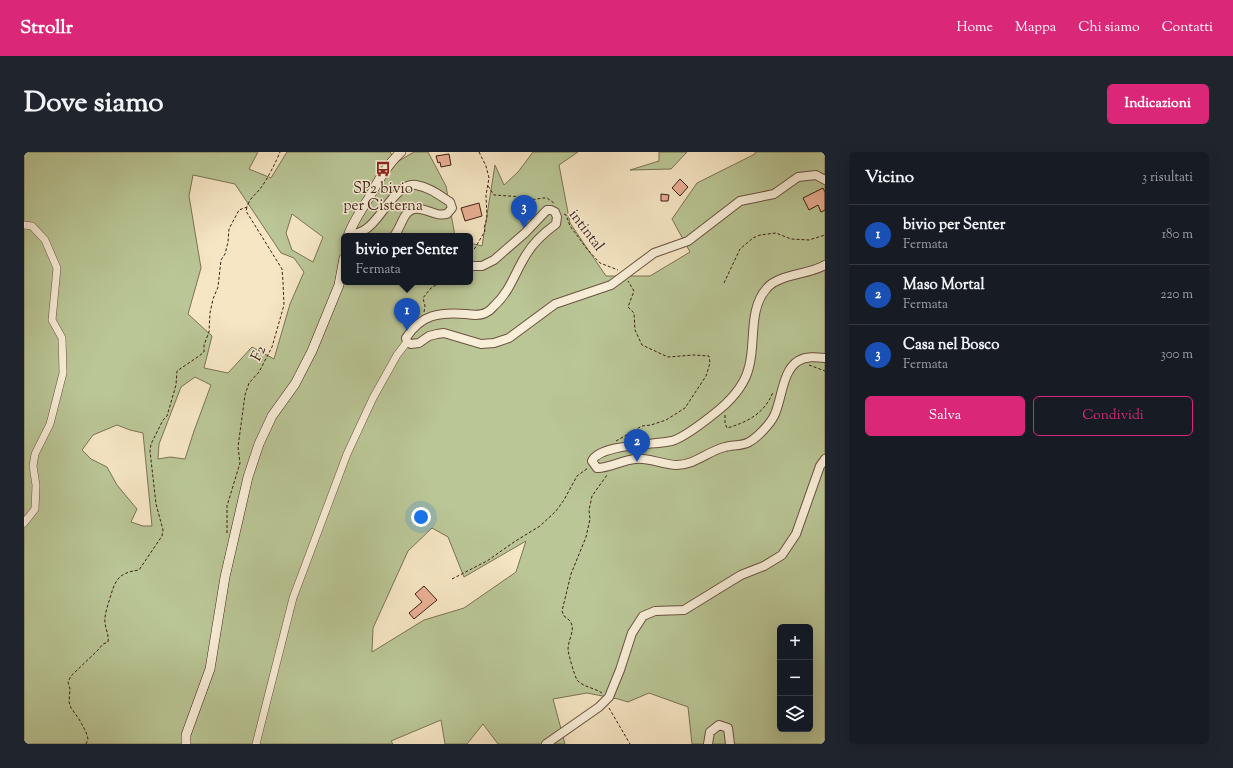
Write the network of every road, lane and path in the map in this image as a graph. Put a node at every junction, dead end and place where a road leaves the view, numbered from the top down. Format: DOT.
graph roads {
  1 [pos="280,152"];
  2 [pos="401,152"];
  3 [pos="479,152"];
  4 [pos="824,179"];
  5 [pos="488,186"];
  6 [pos="248,204"];
  7 [pos="555,205"];
  8 [pos="562,212"];
  9 [pos="24,225"];
  10 [pos="349,233"];
  11 [pos="360,233"];
  12 [pos="396,233"];
  13 [pos="825,235"];
  14 [pos="473,250"];
  15 [pos="825,265"];
  16 [pos="473,266"];
  17 [pos="341,274"];
  18 [pos="624,276"];
  19 [pos="724,283"];
  20 [pos="436,285"];
  21 [pos="420,322"];
  22 [pos="407,342"];
  23 [pos="825,358"];
  24 [pos="798,360"];
  25 [pos="825,371"];
  26 [pos="774,389"];
  27 [pos="725,414"];
  28 [pos="611,450"];
  29 [pos="825,459"];
  30 [pos="616,463"];
  31 [pos="594,465"];
  32 [pos="24,523"];
  33 [pos="226,534"];
  34 [pos="452,579"];
  35 [pos="609,697"];
  36 [pos="86,744"];
  37 [pos="186,744"];
  38 [pos="256,744"];
  39 [pos="546,744"];
  40 [pos="630,744"];
  41 [pos="708,744"];
  42 [pos="730,744"];
  1 -- 6 [label="path"];
  2 -- 10 [label="main road"];
  3 -- 5 [label="path"];
  4 -- 18 [label="street"];
  5 -- 7 [label="path, intintal"];
  5 -- 14 [label="path"];
  6 -- 33 [label="path, F2"];
  6 -- 36 [label="path"];
  8 -- 18 [label="path, intintal"];
  9 -- 32 [label="street"];
  11 -- 12 [label="street"];
  13 -- 19 [label="path"];
  15 -- 28 [label="street"];
  16 -- 21 [label="street"];
  17 -- 37 [label="main road"];
  18 -- 22 [label="street"];
  18 -- 28 [label="path, intintal"];
  20 -- 21 [label="path"];
  21 -- 22 [label="street"];
  22 -- 38 [label="street"];
  23 -- 24 [label="street"];
  24 -- 25 [label="path"];
  24 -- 30 [label="street"];
  26 -- 27 [label="path"];
  28 -- 31 [label="street"];
  29 -- 35 [label="street"];
  30 -- 31 [label="street"];
  30 -- 35 [label="path"];
  31 -- 34 [label="path"];
  35 -- 39 [label="street"];
  35 -- 40 [label="path"];
  41 -- 42 [label="street"];
}
